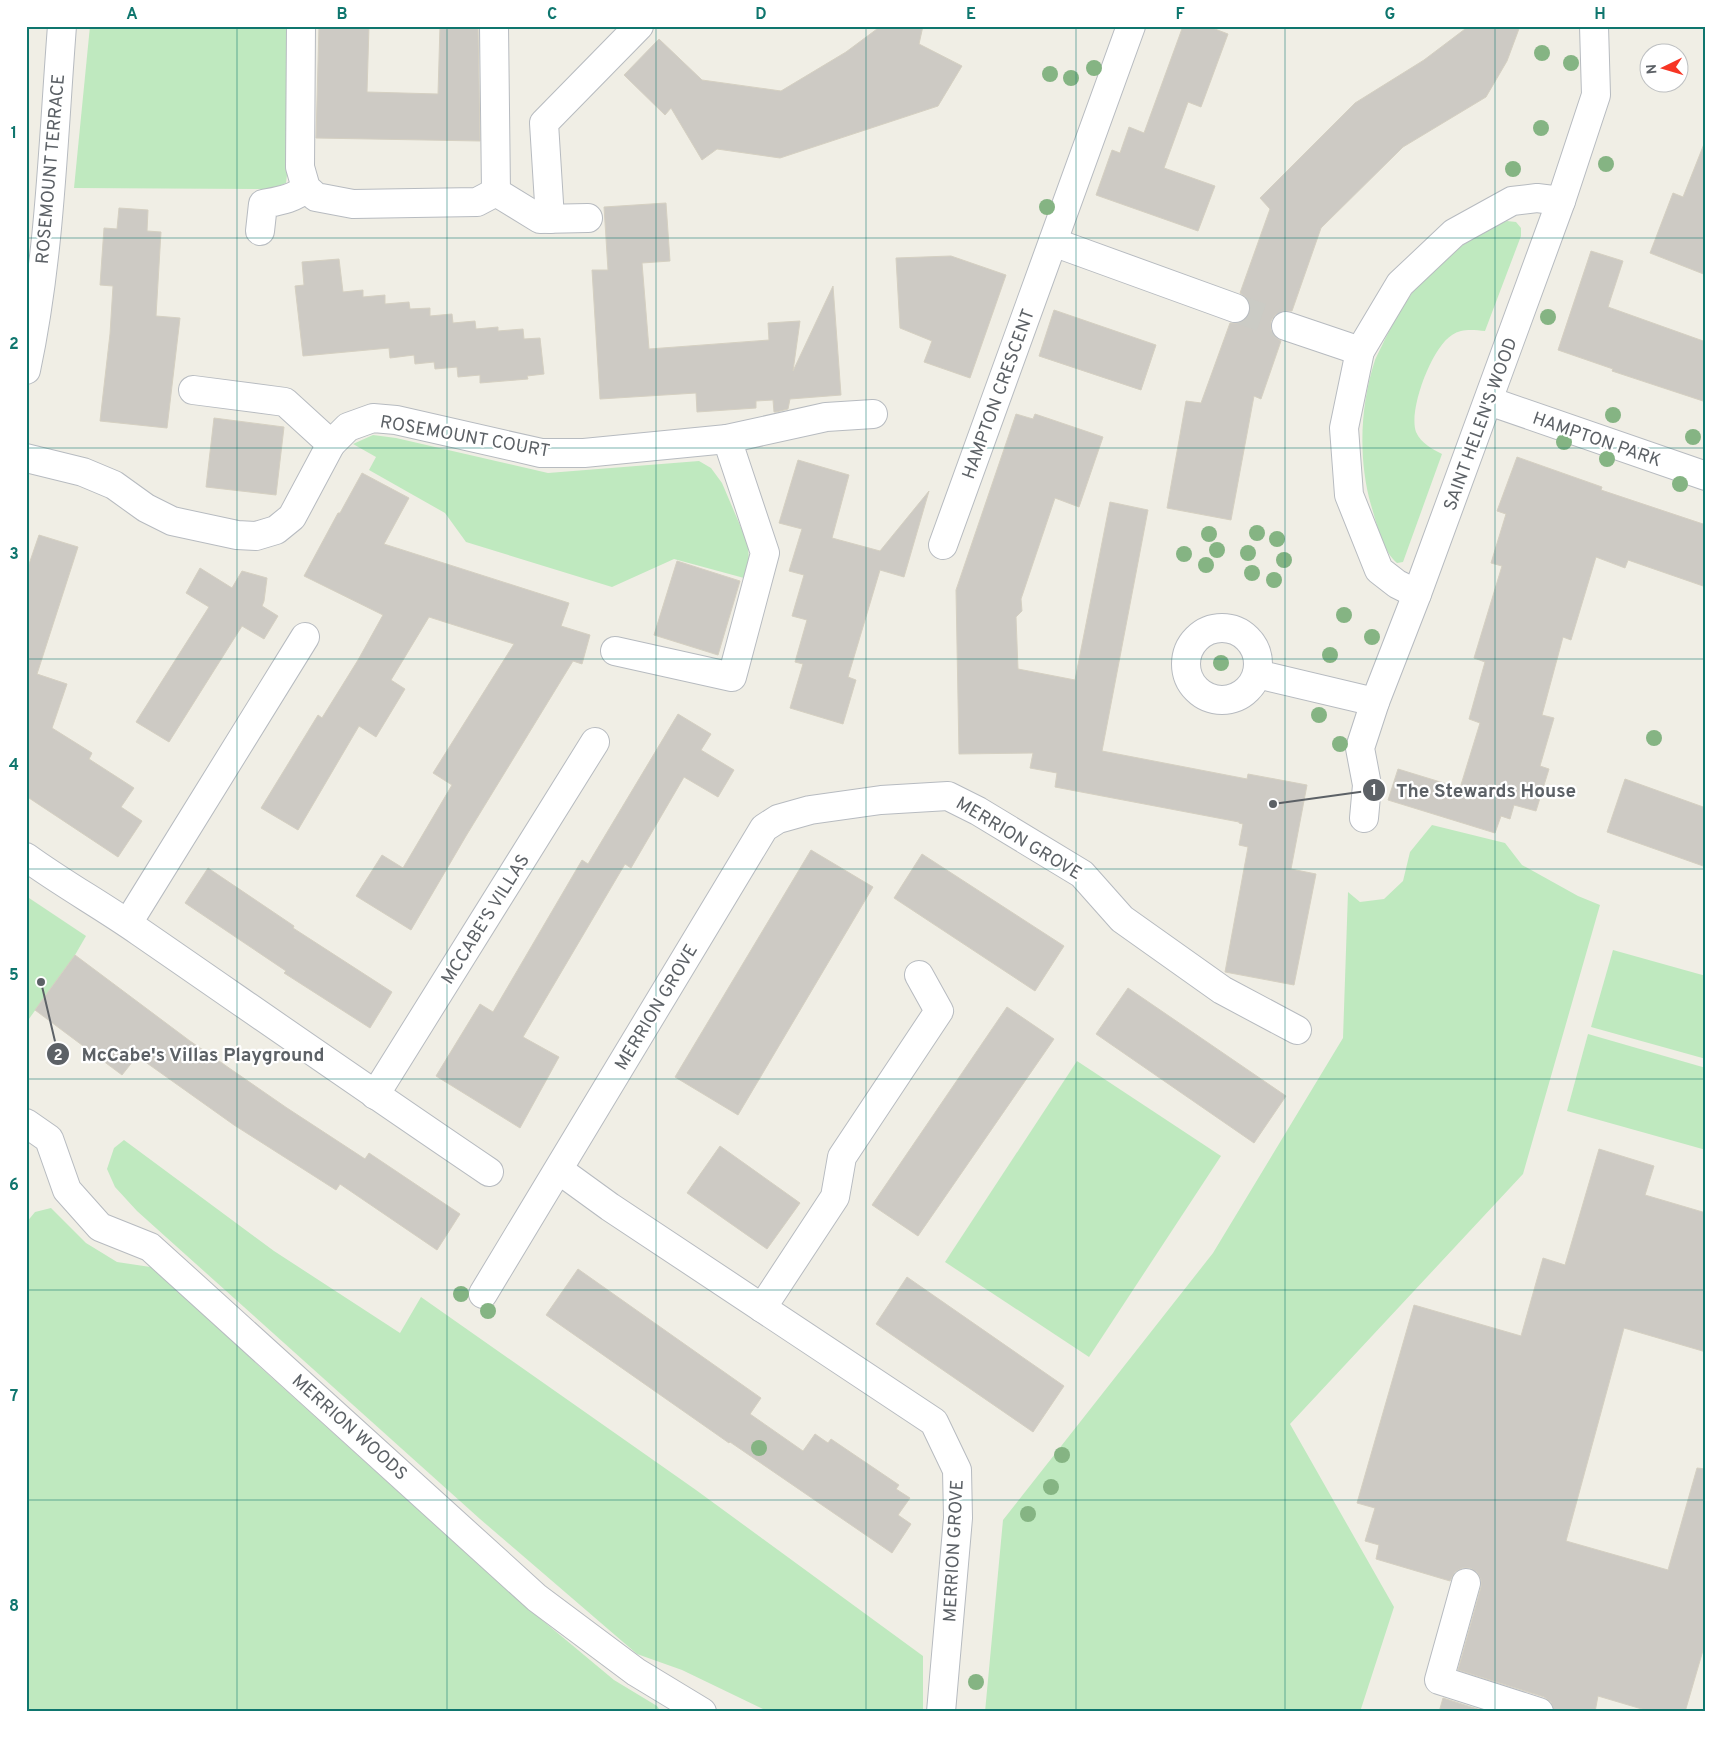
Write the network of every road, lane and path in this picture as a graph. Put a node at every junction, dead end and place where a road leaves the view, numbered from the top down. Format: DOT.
graph roads {
  1 [pos="62,26"];
  2 [pos="301,26"];
  3 [pos="494,26"];
  4 [pos="640,26"];
  5 [pos="1131,26"];
  6 [pos="1594,26"];
  7 [pos="306,188"];
  8 [pos="496,192"];
  9 [pos="1561,201"];
  10 [pos="588,218"];
  11 [pos="550,219"];
  12 [pos="260,231"];
  13 [pos="1053,242"];
  14 [pos="1235,308"];
  15 [pos="1286,326"];
  16 [pos="1360,351"];
  17 [pos="26,370"];
  18 [pos="192,390"];
  19 [pos="1489,401"];
  20 [pos="872,414"];
  21 [pos="727,439"];
  22 [pos="331,444"];
  23 [pos="26,458"];
  24 [pos="1706,476"];
  25 [pos="943,545"];
  26 [pos="1417,594"];
  27 [pos="305,637"];
  28 [pos="615,651"];
  29 [pos="1257,674"];
  30 [pos="1375,702"];
  31 [pos="595,742"];
  32 [pos="1364,818"];
  33 [pos="26,857"];
  34 [pos="128,923"];
  35 [pos="918,975"];
  36 [pos="1296,1030"];
  37 [pos="375,1095"];
  38 [pos="26,1123"];
  39 [pos="559,1170"];
  40 [pos="489,1172"];
  41 [pos="483,1294"];
  42 [pos="762,1308"];
  43 [pos="1466,1583"];
  44 [pos="702,1712"];
  45 [pos="941,1712"];
  46 [pos="1539,1712"];
  1 -- 17 [label="street, ROSEMOUNT TERRACE"];
  2 -- 7 [label="street"];
  3 -- 8 [label="street"];
  4 -- 11 [label="street"];
  5 -- 13 [label="street, HAMPTON CRESCENT"];
  6 -- 9 [label="street, SAINT HELEN'S WOOD"];
  7 -- 8 [label="street"];
  7 -- 12 [label="street"];
  8 -- 11 [label="street"];
  9 -- 16 [label="street"];
  9 -- 19 [label="street, SAINT HELEN'S WOOD"];
  10 -- 11 [label="street"];
  13 -- 14 [label="street"];
  13 -- 25 [label="street, HAMPTON CRESCENT"];
  15 -- 16 [label="street"];
  16 -- 26 [label="street"];
  18 -- 22 [label="street"];
  19 -- 24 [label="street, HAMPTON PARK"];
  19 -- 26 [label="street, SAINT HELEN'S WOOD"];
  20 -- 21 [label="street, ROSEMOUNT COURT"];
  21 -- 22 [label="street, ROSEMOUNT COURT"];
  21 -- 28 [label="street"];
  22 -- 23 [label="street, ROSEMOUNT COURT"];
  26 -- 30 [label="street, SAINT HELEN'S WOOD"];
  27 -- 34 [label="street"];
  29 -- 30 [label="street"];
  30 -- 32 [label="street, SAINT HELEN'S WOOD"];
  31 -- 37 [label="street, MCCABE'S VILLAS"];
  33 -- 34 [label="street"];
  34 -- 37 [label="street"];
  35 -- 42 [label="street"];
  36 -- 39 [label="street, MERRION GROVE"];
  37 -- 40 [label="street"];
  38 -- 44 [label="street, MERRION WOODS"];
  39 -- 41 [label="street, MERRION GROVE"];
  39 -- 42 [label="street, MERRION GROVE"];
  42 -- 45 [label="street, MERRION GROVE"];
  43 -- 46 [label="street"];
}
